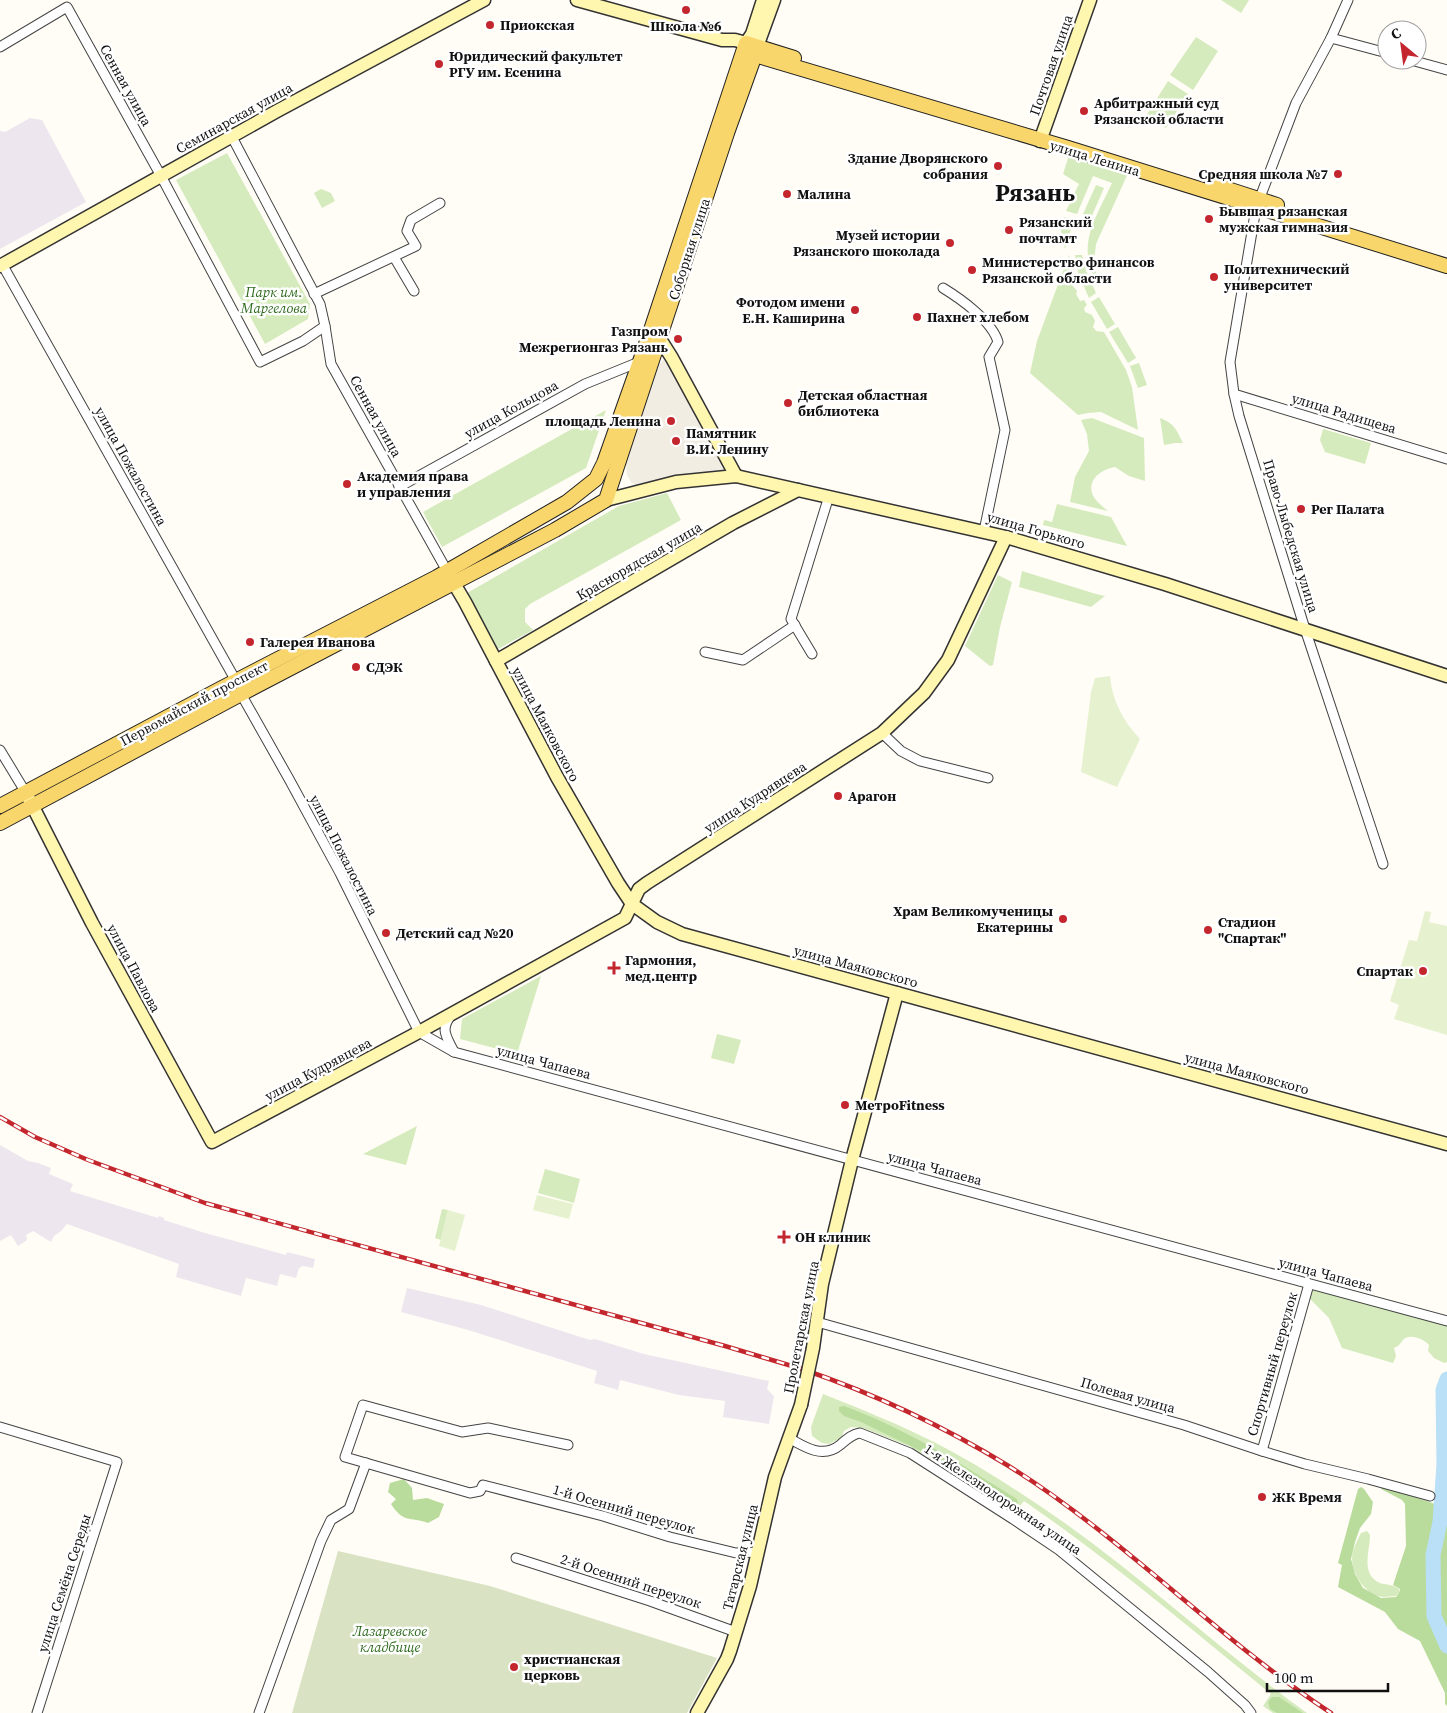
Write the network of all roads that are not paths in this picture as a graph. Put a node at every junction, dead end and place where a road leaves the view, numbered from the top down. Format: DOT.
graph roads {
  1 [pos="484,0"];
  2 [pos="577,0"];
  3 [pos="763,0"];
  4 [pos="774,0"];
  5 [pos="1090,0"];
  6 [pos="1348,0"];
  7 [pos="1331,38"];
  8 [pos="0,47"];
  9 [pos="751,49"];
  10 [pos="1377,51"];
  11 [pos="1427,65"];
  12 [pos="1447,70"];
  13 [pos="232,137"];
  14 [pos="1041,137"];
  15 [pos="161,176"];
  16 [pos="440,203"];
  17 [pos="1258,203"];
  18 [pos="394,257"];
  19 [pos="1447,258"];
  20 [pos="1,265"];
  21 [pos="1447,266"];
  22 [pos="942,288"];
  23 [pos="414,291"];
  24 [pos="314,294"];
  25 [pos="325,326"];
  26 [pos="660,339"];
  27 [pos="639,362"];
  28 [pos="1234,394"];
  29 [pos="1447,459"];
  30 [pos="736,476"];
  31 [pos="596,479"];
  32 [pos="399,487"];
  33 [pos="798,490"];
  34 [pos="828,496"];
  35 [pos="606,500"];
  36 [pos="984,531"];
  37 [pos="1006,536"];
  38 [pos="450,577"];
  39 [pos="795,625"];
  40 [pos="1305,629"];
  41 [pos="705,652"];
  42 [pos="812,654"];
  43 [pos="496,661"];
  44 [pos="1447,676"];
  45 [pos="238,688"];
  46 [pos="882,732"];
  47 [pos="0,750"];
  48 [pos="988,778"];
  49 [pos="26,793"];
  50 [pos="33,805"];
  51 [pos="0,806"];
  52 [pos="0,823"];
  53 [pos="1384,864"];
  54 [pos="632,904"];
  55 [pos="896,993"];
  56 [pos="453,1013"];
  57 [pos="438,1022"];
  58 [pos="419,1032"];
  59 [pos="438,1043"];
  60 [pos="454,1052"];
  61 [pos="212,1142"];
  62 [pos="1447,1144"];
  63 [pos="852,1160"];
  64 [pos="1310,1284"];
  65 [pos="1445,1320"];
  66 [pos="817,1322"];
  67 [pos="801,1405"];
  68 [pos="0,1427"];
  69 [pos="789,1438"];
  70 [pos="568,1445"];
  71 [pos="1262,1452"];
  72 [pos="366,1463"];
  73 [pos="1430,1496"];
  74 [pos="757,1552"];
  75 [pos="516,1558"];
  76 [pos="736,1632"];
  77 [pos="37,1713"];
  78 [pos="260,1713"];
  79 [pos="697,1713"];
  80 [pos="1251,1713"];
  1 -- 13 [label="street, Семинарская улица"];
  2 -- 9 [label="street"];
  3 -- 9 [label="street, Соборная улица"];
  4 -- 9 [label="street, Соборная улица"];
  5 -- 14 [label="street, Почтовая улица"];
  6 -- 7 [label="street, Право-Лыбедская улица"];
  7 -- 10 [label="street"];
  7 -- 17 [label="street, Право-Лыбедская улица"];
  8 -- 15 [label="street, Сенная улица"];
  9 -- 14 [label="main road, улица Ленина"];
  9 -- 26 [label="main road, Соборная улица"];
  9 -- 27 [label="main road, Соборная улица"];
  11 -- 12 [label="street"];
  13 -- 15 [label="street, Семинарская улица"];
  13 -- 24 [label="street, Сенная улица"];
  14 -- 17 [label="main road, улица Ленина"];
  15 -- 20 [label="street, Семинарская улица"];
  15 -- 25 [label="street, Сенная улица"];
  16 -- 18 [label="street"];
  17 -- 19 [label="main road, улица Ленина"];
  17 -- 21 [label="main road, улица Ленина"];
  17 -- 28 [label="street, Право-Лыбедская улица"];
  18 -- 23 [label="street"];
  18 -- 24 [label="street"];
  20 -- 45 [label="street, улица Пожалостина"];
  22 -- 36 [label="street"];
  24 -- 25 [label="street, Сенная улица"];
  25 -- 32 [label="street, Сенная улица"];
  26 -- 30 [label="street"];
  26 -- 35 [label="main road, Соборная улица"];
  27 -- 31 [label="main road, Соборная улица"];
  27 -- 32 [label="street, улица Кольцова"];
  28 -- 29 [label="street, улица Радищева"];
  28 -- 40 [label="street, Право-Лыбедская улица"];
  30 -- 33 [label="street, улица Горького"];
  30 -- 35 [label="street, улица Горького"];
  31 -- 38 [label="main road, Первомайский проспект"];
  32 -- 38 [label="street, Сенная улица"];
  33 -- 34 [label="street, улица Горького"];
  33 -- 43 [label="street, Краснорядская улица"];
  34 -- 36 [label="street, улица Горького"];
  34 -- 39 [label="street"];
  35 -- 38 [label="main road, Первомайский проспект"];
  36 -- 37 [label="street, улица Горького"];
  37 -- 40 [label="street, улица Горького"];
  37 -- 46 [label="street, улица Кудрявцева"];
  38 -- 43 [label="street, улица Маяковского"];
  38 -- 45 [label="main road, Первомайский проспект"];
  39 -- 41 [label="street"];
  39 -- 42 [label="street"];
  40 -- 44 [label="street, улица Горького"];
  40 -- 53 [label="street, Право-Лыбедская улица"];
  43 -- 54 [label="street, улица Маяковского"];
  45 -- 49 [label="main road, Первомайский проспект"];
  45 -- 50 [label="main road, Первомайский проспект"];
  45 -- 58 [label="street, улица Пожалостина"];
  46 -- 48 [label="street"];
  46 -- 54 [label="street, улица Кудрявцева"];
  47 -- 49 [label="street"];
  49 -- 50 [label="street"];
  49 -- 51 [label="main road, Первомайский проспект"];
  50 -- 52 [label="main road, Первомайский проспект"];
  50 -- 61 [label="street, улица Павлова"];
  54 -- 55 [label="street, улица Маяковского"];
  54 -- 56 [label="street, улица Кудрявцева"];
  55 -- 62 [label="street, улица Маяковского"];
  55 -- 63 [label="street, Пролетарская улица"];
  56 -- 57 [label="street, улица Кудрявцева"];
  56 -- 60 [label="street"];
  57 -- 58 [label="street, улица Кудрявцева"];
  57 -- 59 [label="street"];
  58 -- 59 [label="street, улица Чапаева"];
  58 -- 61 [label="street, улица Кудрявцева"];
  59 -- 60 [label="street, улица Чапаева"];
  60 -- 63 [label="street, улица Чапаева"];
  63 -- 64 [label="street, улица Чапаева"];
  63 -- 66 [label="street, Пролетарская улица"];
  64 -- 65 [label="street, улица Чапаева"];
  64 -- 71 [label="street, Спортивный переулок"];
  66 -- 67 [label="street, Пролетарская улица, bridge"];
  66 -- 71 [label="street, Полевая улица"];
  67 -- 69 [label="street, Татарская улица"];
  68 -- 77 [label="street, улица Семёна Середы"];
  69 -- 74 [label="street, Татарская улица"];
  69 -- 80 [label="street, 1-я Железнодорожная улица"];
  70 -- 72 [label="street"];
  71 -- 73 [label="street, Полевая улица"];
  72 -- 74 [label="street, 1-й Осенний переулок"];
  72 -- 78 [label="street"];
  74 -- 76 [label="street, Татарская улица"];
  75 -- 76 [label="street, 2-й Осенний переулок"];
  76 -- 79 [label="street, Татарская улица"];
}
